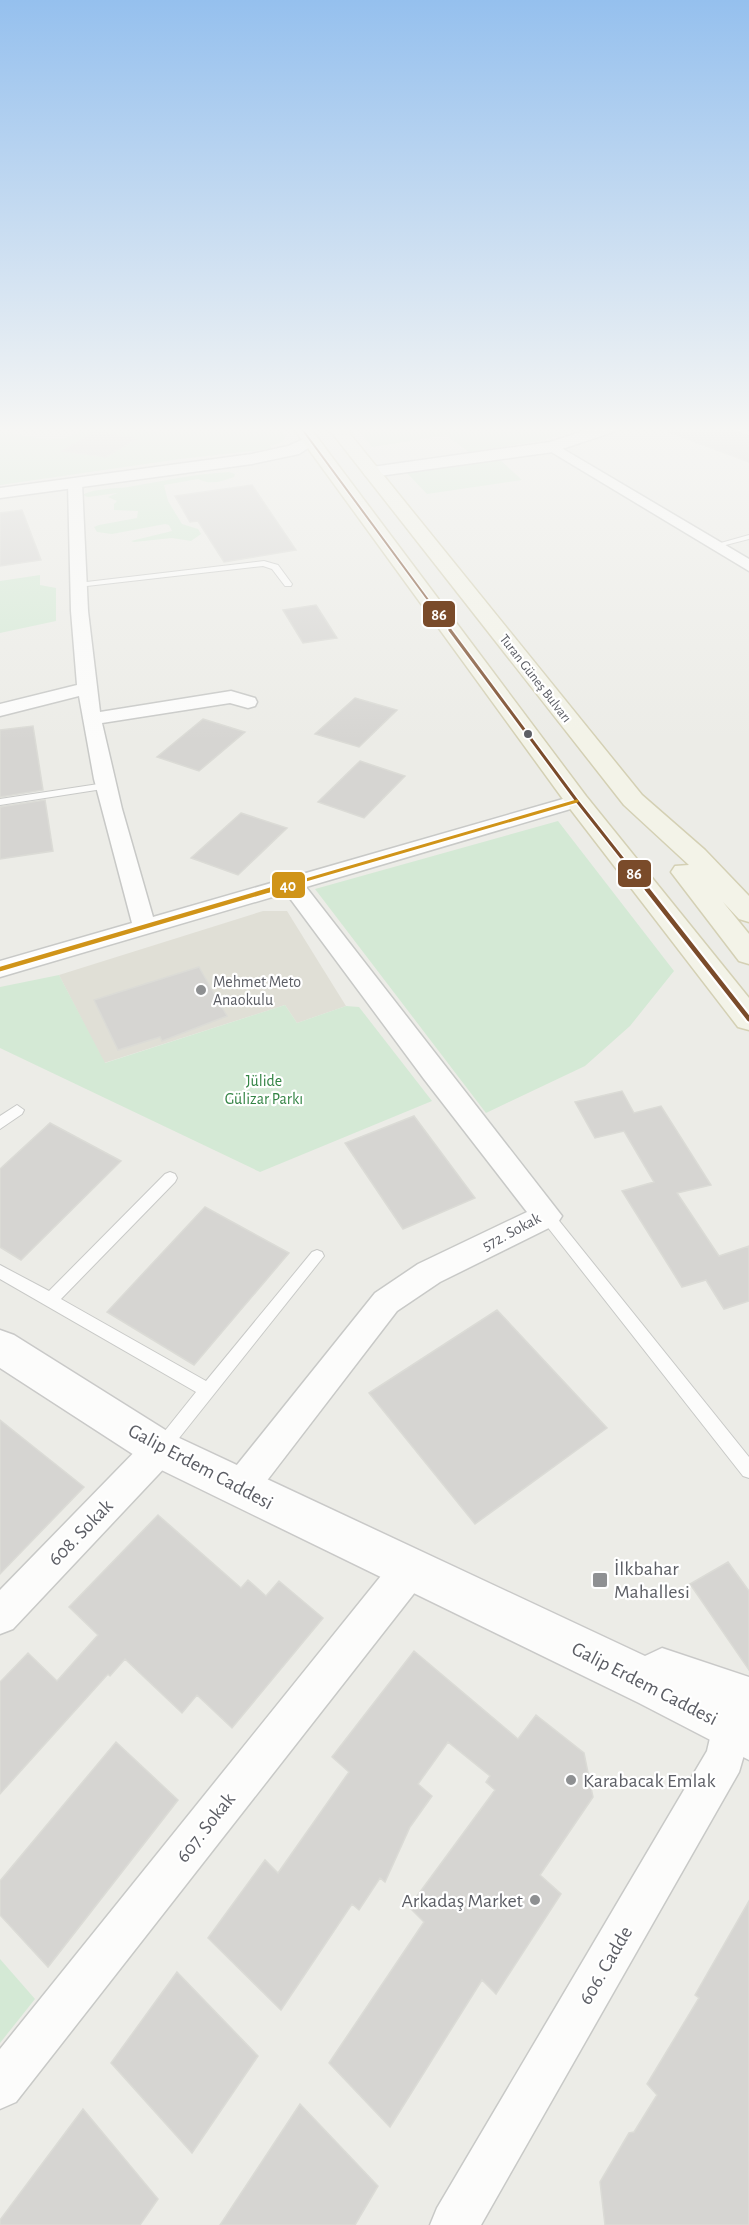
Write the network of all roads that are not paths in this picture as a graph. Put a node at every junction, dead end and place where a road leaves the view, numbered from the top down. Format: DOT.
graph roads {
  1 [pos="76,533"];
  2 [pos="378,533"];
  3 [pos="420,533"];
  4 [pos="693,533"];
  5 [pos="749,537"];
  6 [pos="714,546"];
  7 [pos="749,566"];
  8 [pos="288,584"];
  9 [pos="78,585"];
  10 [pos="87,688"];
  11 [pos="248,702"];
  12 [pos="0,710"];
  13 [pos="92,719"];
  14 [pos="105,786"];
  15 [pos="633,800"];
  16 [pos="577,801"];
  17 [pos="0,802"];
  18 [pos="292,885"];
  19 [pos="749,913"];
  20 [pos="145,928"];
  21 [pos="749,954"];
  22 [pos="0,969"];
  23 [pos="749,1019"];
  24 [pos="17,1110"];
  25 [pos="0,1124"];
  26 [pos="170,1178"];
  27 [pos="547,1216"];
  28 [pos="317,1256"];
  29 [pos="0,1271"];
  30 [pos="50,1300"];
  31 [pos="0,1347"];
  32 [pos="207,1390"];
  33 [pos="160,1449"];
  34 [pos="749,1470"];
  35 [pos="240,1488"];
  36 [pos="410,1569"];
  37 [pos="0,1616"];
  38 [pos="742,1715"];
  39 [pos="0,2086"];
  40 [pos="454,2225"];
  1 -- 9 [label="street"];
  2 -- 16 [label="main road"];
  3 -- 15 [label="main road, Turan Güneş Bulvarı"];
  4 -- 6 [label="street"];
  5 -- 6 [label="lane"];
  6 -- 7 [label="street"];
  8 -- 9 [label="lane"];
  9 -- 10 [label="street"];
  10 -- 12 [label="street"];
  10 -- 13 [label="street"];
  11 -- 13 [label="street"];
  13 -- 14 [label="street"];
  14 -- 17 [label="lane"];
  14 -- 20 [label="street"];
  15 -- 19 [label="main road, Turan Güneş Bulvarı"];
  15 -- 21 [label="main road"];
  16 -- 18 [label="street"];
  16 -- 23 [label="main road"];
  18 -- 20 [label="street"];
  18 -- 27 [label="street, 572. Sokak"];
  20 -- 22 [label="street"];
  24 -- 25 [label="lane"];
  26 -- 30 [label="lane"];
  27 -- 34 [label="lane"];
  27 -- 35 [label="street, 572. Sokak"];
  28 -- 32 [label="lane"];
  29 -- 30 [label="lane"];
  30 -- 32 [label="lane"];
  31 -- 33 [label="street, Galip Erdem Caddesi"];
  32 -- 33 [label="lane"];
  33 -- 35 [label="street, Galip Erdem Caddesi"];
  33 -- 37 [label="street, 608. Sokak"];
  35 -- 36 [label="street, Galip Erdem Caddesi"];
  36 -- 38 [label="street, Galip Erdem Caddesi"];
  36 -- 39 [label="street, 607. Sokak"];
  38 -- 40 [label="street, 606. Cadde"];
}
